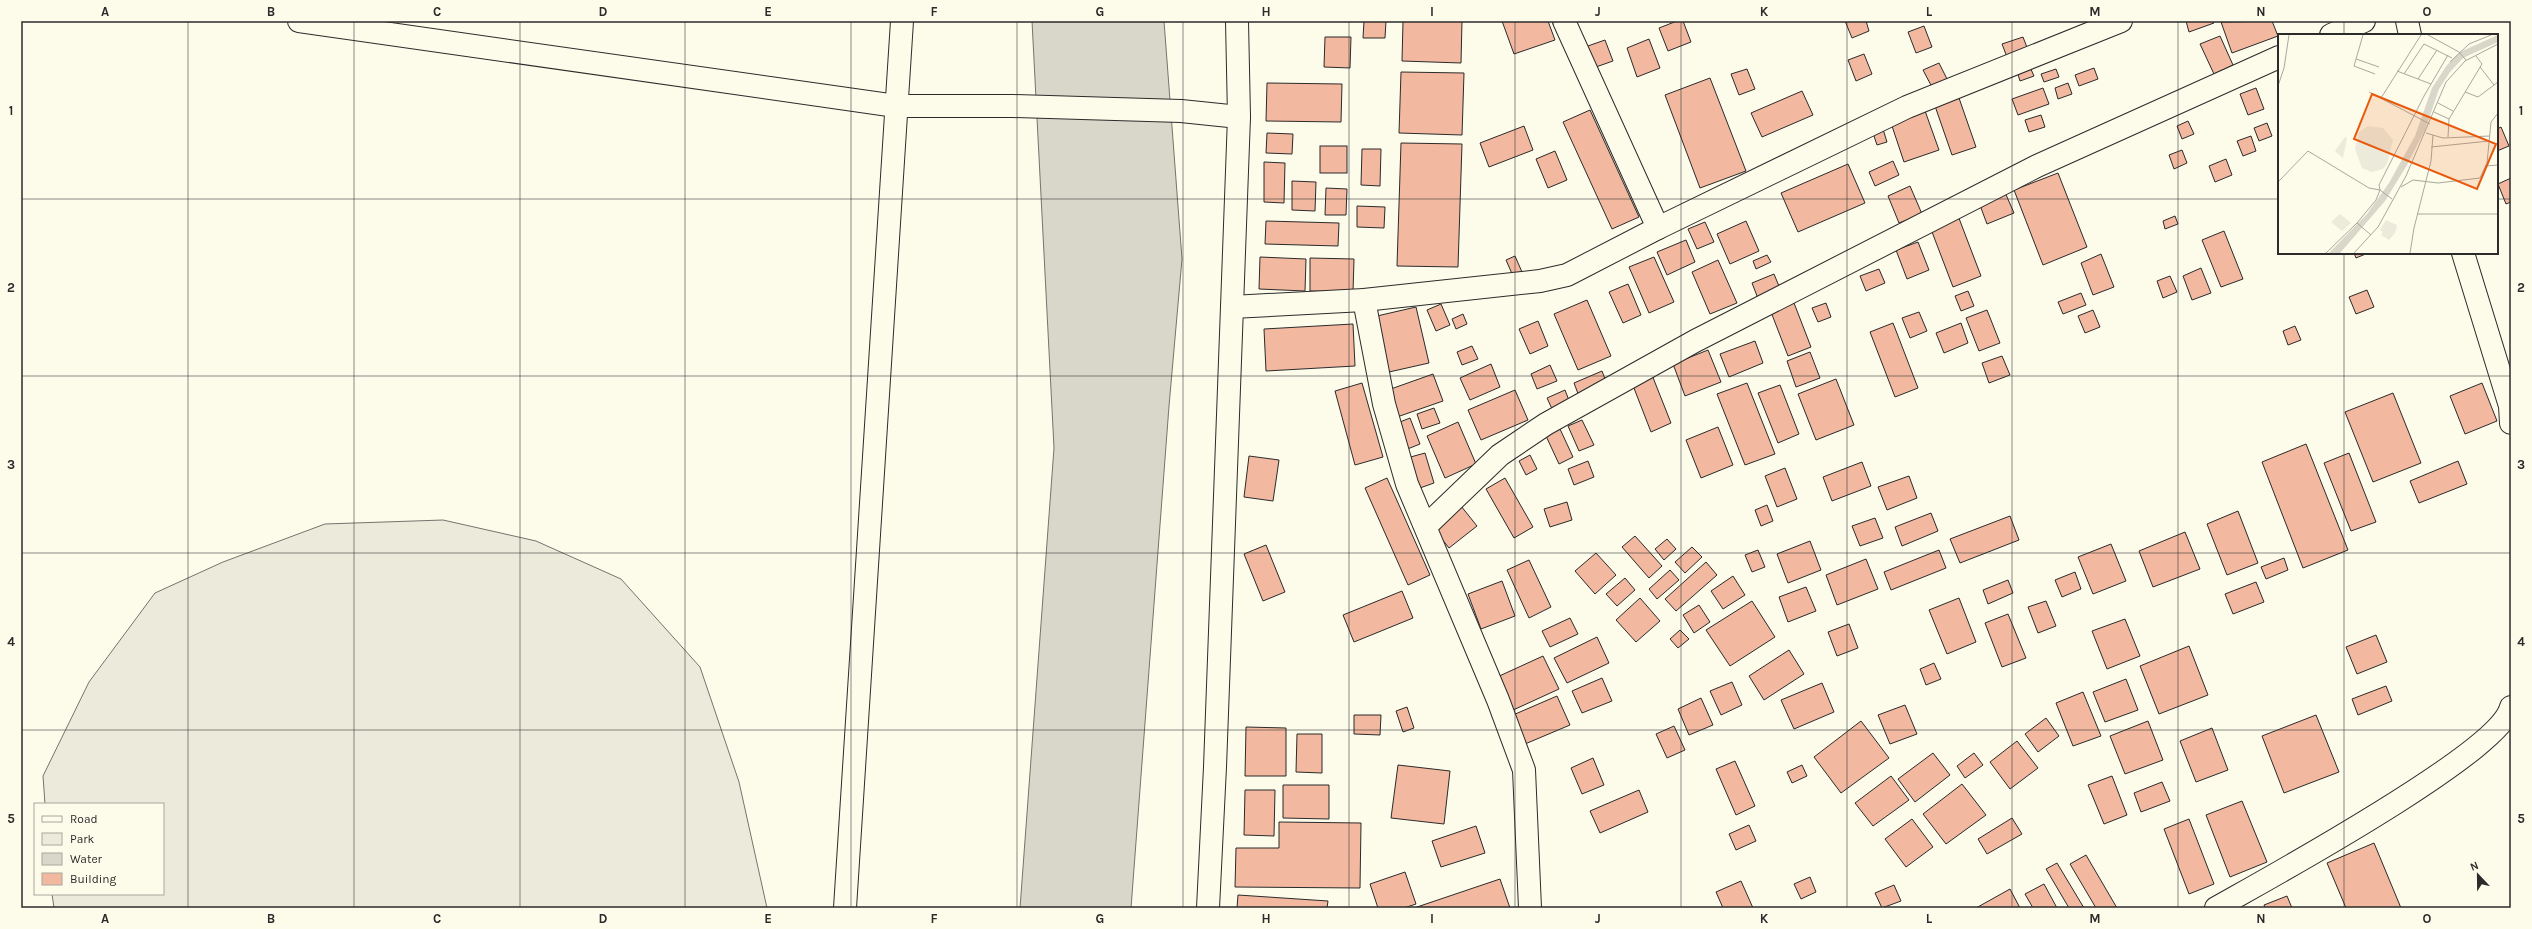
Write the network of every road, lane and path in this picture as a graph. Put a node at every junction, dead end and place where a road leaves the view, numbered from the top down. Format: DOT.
graph roads {
  1 [pos="299,21"];
  2 [pos="902,21"];
  3 [pos="1237,21"];
  4 [pos="1564,21"];
  5 [pos="2121,21"];
  6 [pos="2364,21"];
  7 [pos="2407,21"];
  8 [pos="2333,34"];
  9 [pos="2410,34"];
  10 [pos="2278,57"];
  11 [pos="896,106"];
  12 [pos="1239,117"];
  13 [pos="1658,228"];
  14 [pos="2463,254"];
  15 [pos="1364,300"];
  16 [pos="1232,307"];
  17 [pos="2511,423"];
  18 [pos="1426,526"];
  19 [pos="2511,707"];
  20 [pos="845,908"];
  21 [pos="1208,908"];
  22 [pos="1530,908"];
  23 [pos="2216,908"];
  1 -- 11 [label="street"];
  2 -- 11 [label="street"];
  3 -- 12 [label="street"];
  4 -- 13 [label="street"];
  5 -- 13 [label="street"];
  6 -- 8 [label="street"];
  7 -- 9 [label="street"];
  10 -- 18 [label="street"];
  11 -- 12 [label="street"];
  11 -- 20 [label="street"];
  12 -- 16 [label="street"];
  13 -- 15 [label="street"];
  14 -- 17 [label="street"];
  15 -- 16 [label="street"];
  15 -- 18 [label="street"];
  16 -- 21 [label="street"];
  18 -- 22 [label="street"];
  19 -- 23 [label="street"];
}
